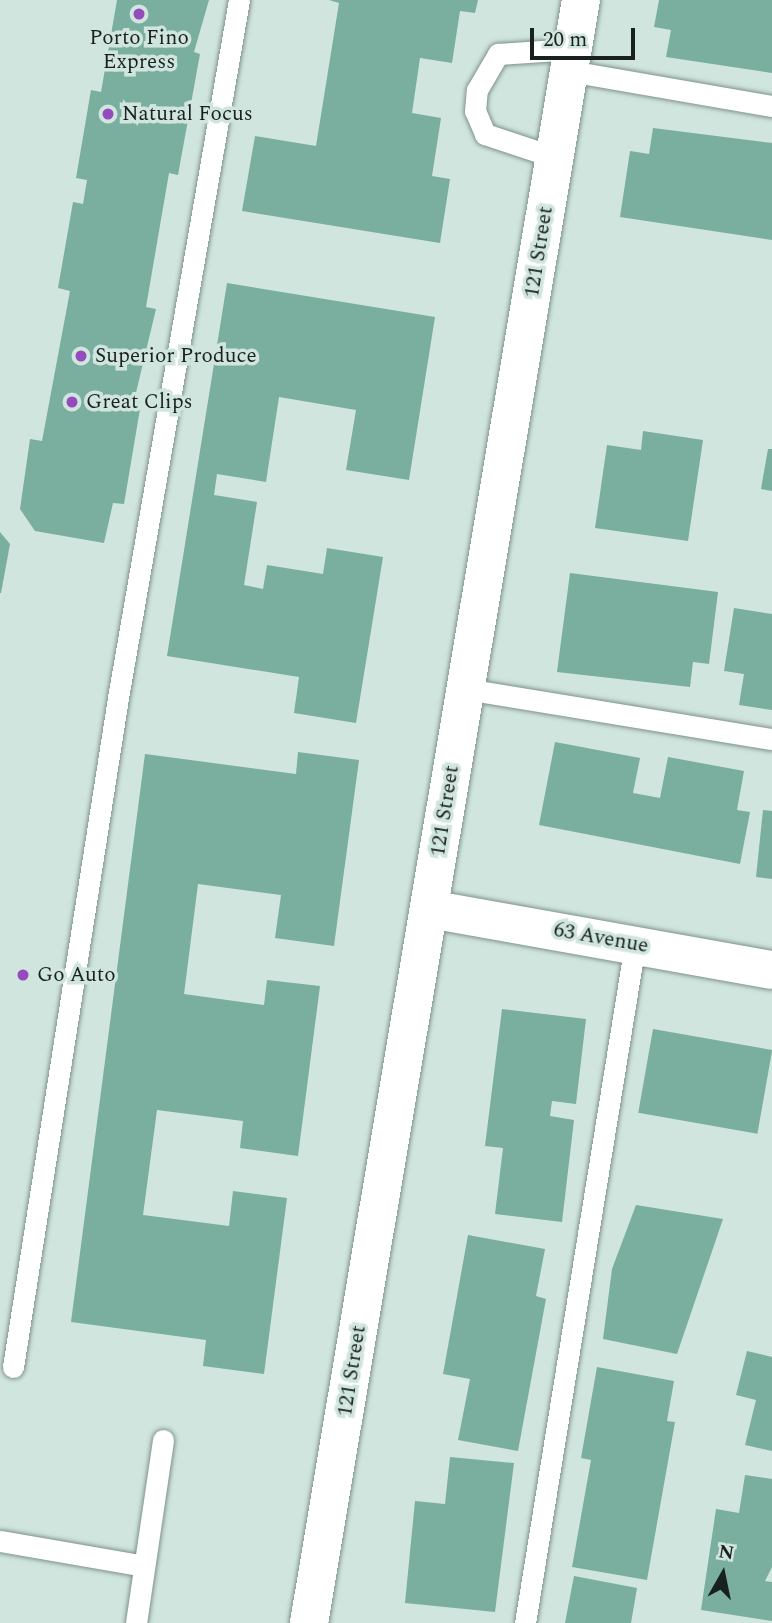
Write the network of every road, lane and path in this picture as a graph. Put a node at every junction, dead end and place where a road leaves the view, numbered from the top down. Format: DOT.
graph roads {
  1 [pos="239,0"];
  2 [pos="581,0"];
  3 [pos="570,60"];
  4 [pos="772,106"];
  5 [pos="554,157"];
  6 [pos="466,689"];
  7 [pos="772,739"];
  8 [pos="429,909"];
  9 [pos="635,944"];
  10 [pos="772,970"];
  11 [pos="13,1367"];
  12 [pos="163,1440"];
  13 [pos="0,1541"];
  14 [pos="144,1566"];
  15 [pos="136,1623"];
  16 [pos="309,1623"];
  17 [pos="525,1623"];
  1 -- 11 [label="lane"];
  2 -- 3 [label="street, 121 Street"];
  3 -- 4 [label="lane"];
  3 -- 5 [label="street, 121 Street"];
  3 -- 5 [label="lane"];
  5 -- 6 [label="street, 121 Street"];
  6 -- 7 [label="lane"];
  6 -- 8 [label="street, 121 Street"];
  8 -- 9 [label="street, 63 Avenue"];
  8 -- 16 [label="street, 121 Street"];
  9 -- 10 [label="street, 63 Avenue"];
  9 -- 17 [label="lane"];
  12 -- 14 [label="lane"];
  13 -- 14 [label="lane"];
  14 -- 15 [label="lane"];
}
